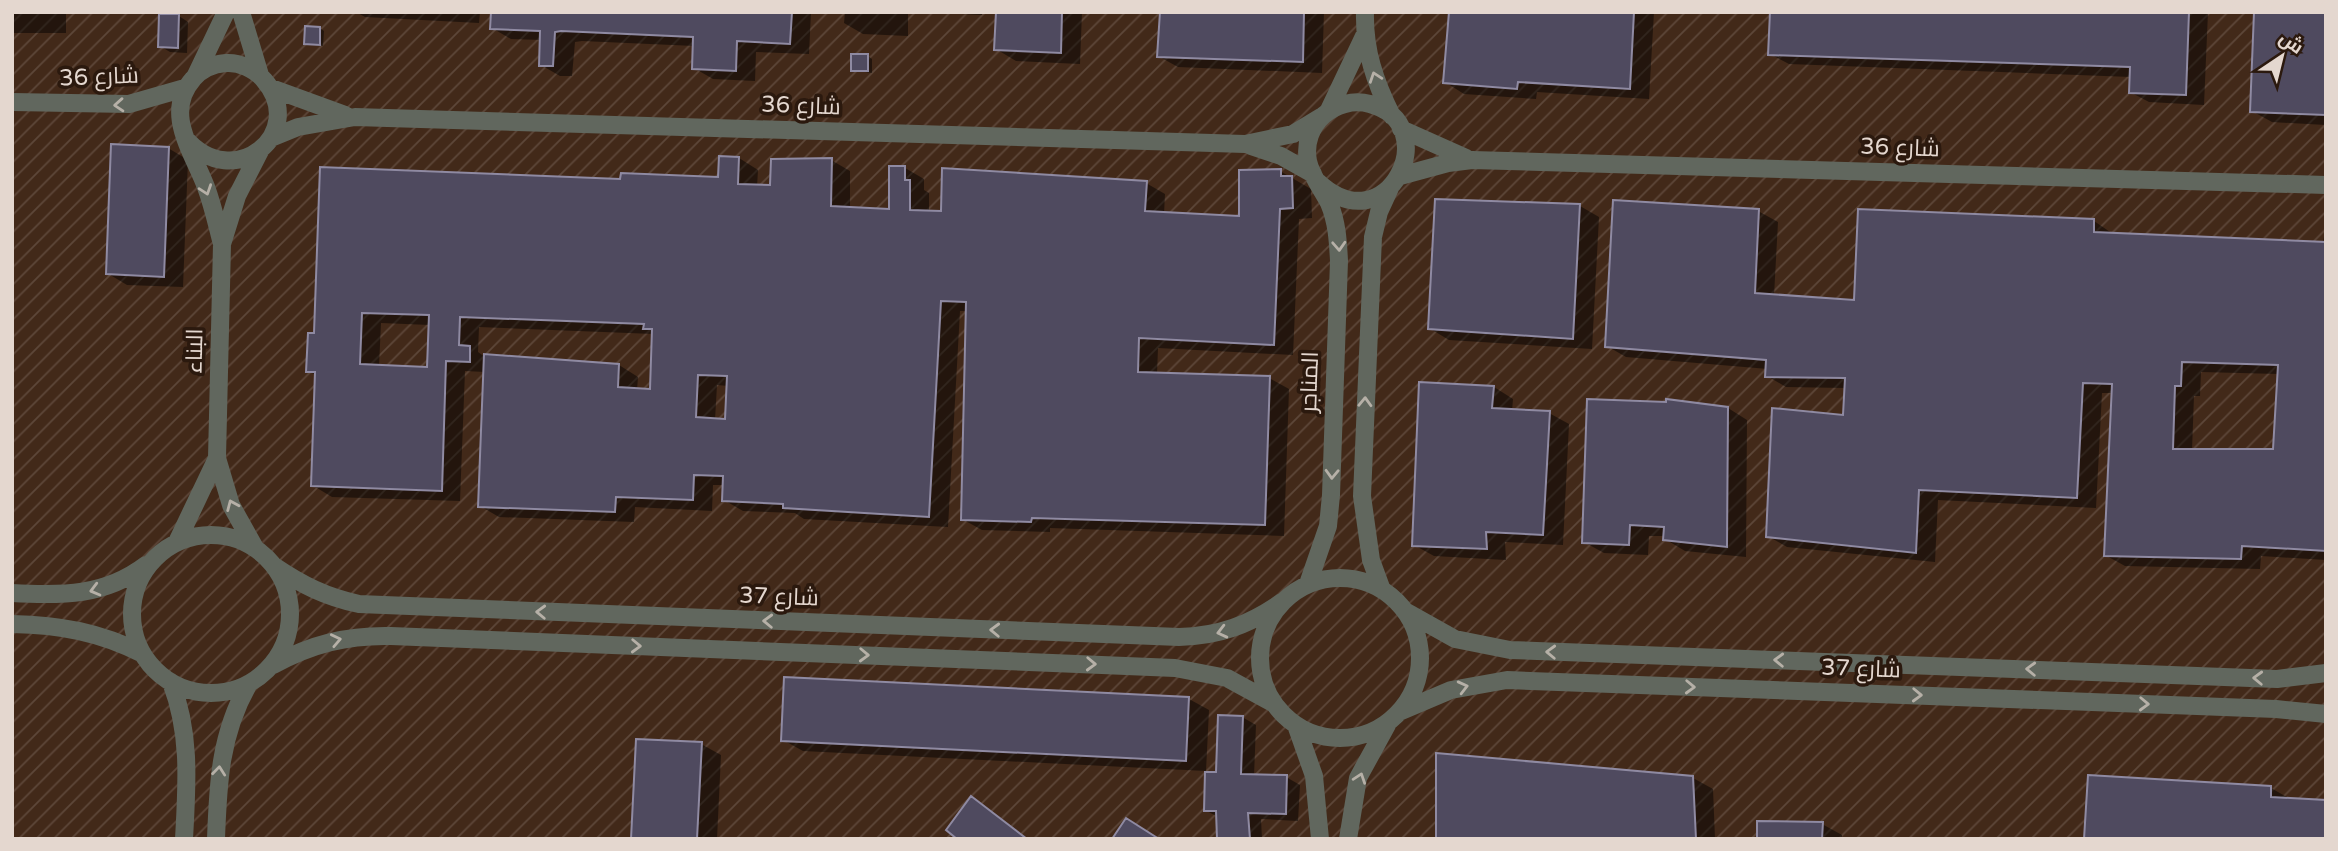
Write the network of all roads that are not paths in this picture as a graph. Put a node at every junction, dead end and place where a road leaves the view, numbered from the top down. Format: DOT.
graph roads {
  1 [pos="226,12"];
  2 [pos="241,12"];
  3 [pos="1365,12"];
  4 [pos="1364,36"];
  5 [pos="190,81"];
  6 [pos="265,81"];
  7 [pos="12,102"];
  8 [pos="1325,114"];
  9 [pos="355,117"];
  10 [pos="1396,122"];
  11 [pos="185,138"];
  12 [pos="266,144"];
  13 [pos="1245,144"];
  14 [pos="1472,160"];
  15 [pos="1315,178"];
  16 [pos="1395,182"];
  17 [pos="2326,185"];
  18 [pos="222,244"];
  19 [pos="217,458"];
  20 [pos="177,542"];
  21 [pos="255,548"];
  22 [pos="155,558"];
  23 [pos="275,566"];
  24 [pos="1308,584"];
  25 [pos="1382,590"];
  26 [pos="12,593"];
  27 [pos="1282,602"];
  28 [pos="1405,611"];
  29 [pos="12,624"];
  30 [pos="143,654"];
  31 [pos="273,664"];
  32 [pos="2326,673"];
  33 [pos="171,682"];
  34 [pos="248,685"];
  35 [pos="1273,703"];
  36 [pos="2326,714"];
  37 [pos="1394,717"];
  38 [pos="1296,725"];
  39 [pos="184,839"];
  40 [pos="216,839"];
  41 [pos="1320,839"];
  42 [pos="1348,839"];
  1 -- 5 [label="street"];
  2 -- 6 [label="street"];
  3 -- 4 [label="street"];
  4 -- 8 [label="street"];
  10 -- 4 [label="street, one-way"];
  5 -- 6 [label="street"];
  5 -- 7 [label="street, شارع 36, one-way"];
  5 -- 11 [label="street"];
  6 -- 9 [label="street, شارع 36"];
  6 -- 12 [label="street"];
  8 -- 10 [label="street"];
  8 -- 13 [label="street, شارع 36"];
  8 -- 15 [label="street"];
  9 -- 12 [label="street, شارع 36"];
  9 -- 13 [label="street, شارع 36"];
  10 -- 14 [label="street, شارع 36"];
  10 -- 16 [label="street"];
  11 -- 12 [label="street"];
  11 -- 18 [label="street, البناء, one-way"];
  12 -- 18 [label="street, البناء"];
  13 -- 15 [label="street, شارع 36"];
  14 -- 16 [label="street, شارع 36"];
  14 -- 17 [label="street, شارع 36"];
  15 -- 16 [label="street"];
  15 -- 24 [label="street, المناجر, one-way"];
  25 -- 16 [label="street, one-way"];
  18 -- 19 [label="street, البناء"];
  19 -- 20 [label="street, البناء"];
  21 -- 19 [label="street, البناء, one-way"];
  20 -- 21 [label="street"];
  20 -- 22 [label="street"];
  21 -- 23 [label="street"];
  22 -- 26 [label="street, one-way"];
  22 -- 30 [label="street"];
  27 -- 23 [label="street, شارع 37, one-way"];
  23 -- 31 [label="street"];
  24 -- 25 [label="street"];
  24 -- 27 [label="street"];
  25 -- 28 [label="street"];
  27 -- 35 [label="street"];
  32 -- 28 [label="street, شارع 37, one-way"];
  28 -- 37 [label="street"];
  29 -- 30 [label="street"];
  30 -- 33 [label="street"];
  31 -- 34 [label="street"];
  31 -- 35 [label="street, one-way"];
  33 -- 34 [label="street"];
  33 -- 39 [label="street"];
  40 -- 34 [label="street, one-way"];
  35 -- 38 [label="street"];
  37 -- 36 [label="street, شارع 37, one-way"];
  37 -- 38 [label="street"];
  42 -- 37 [label="street, one-way"];
  38 -- 41 [label="street"];
}
